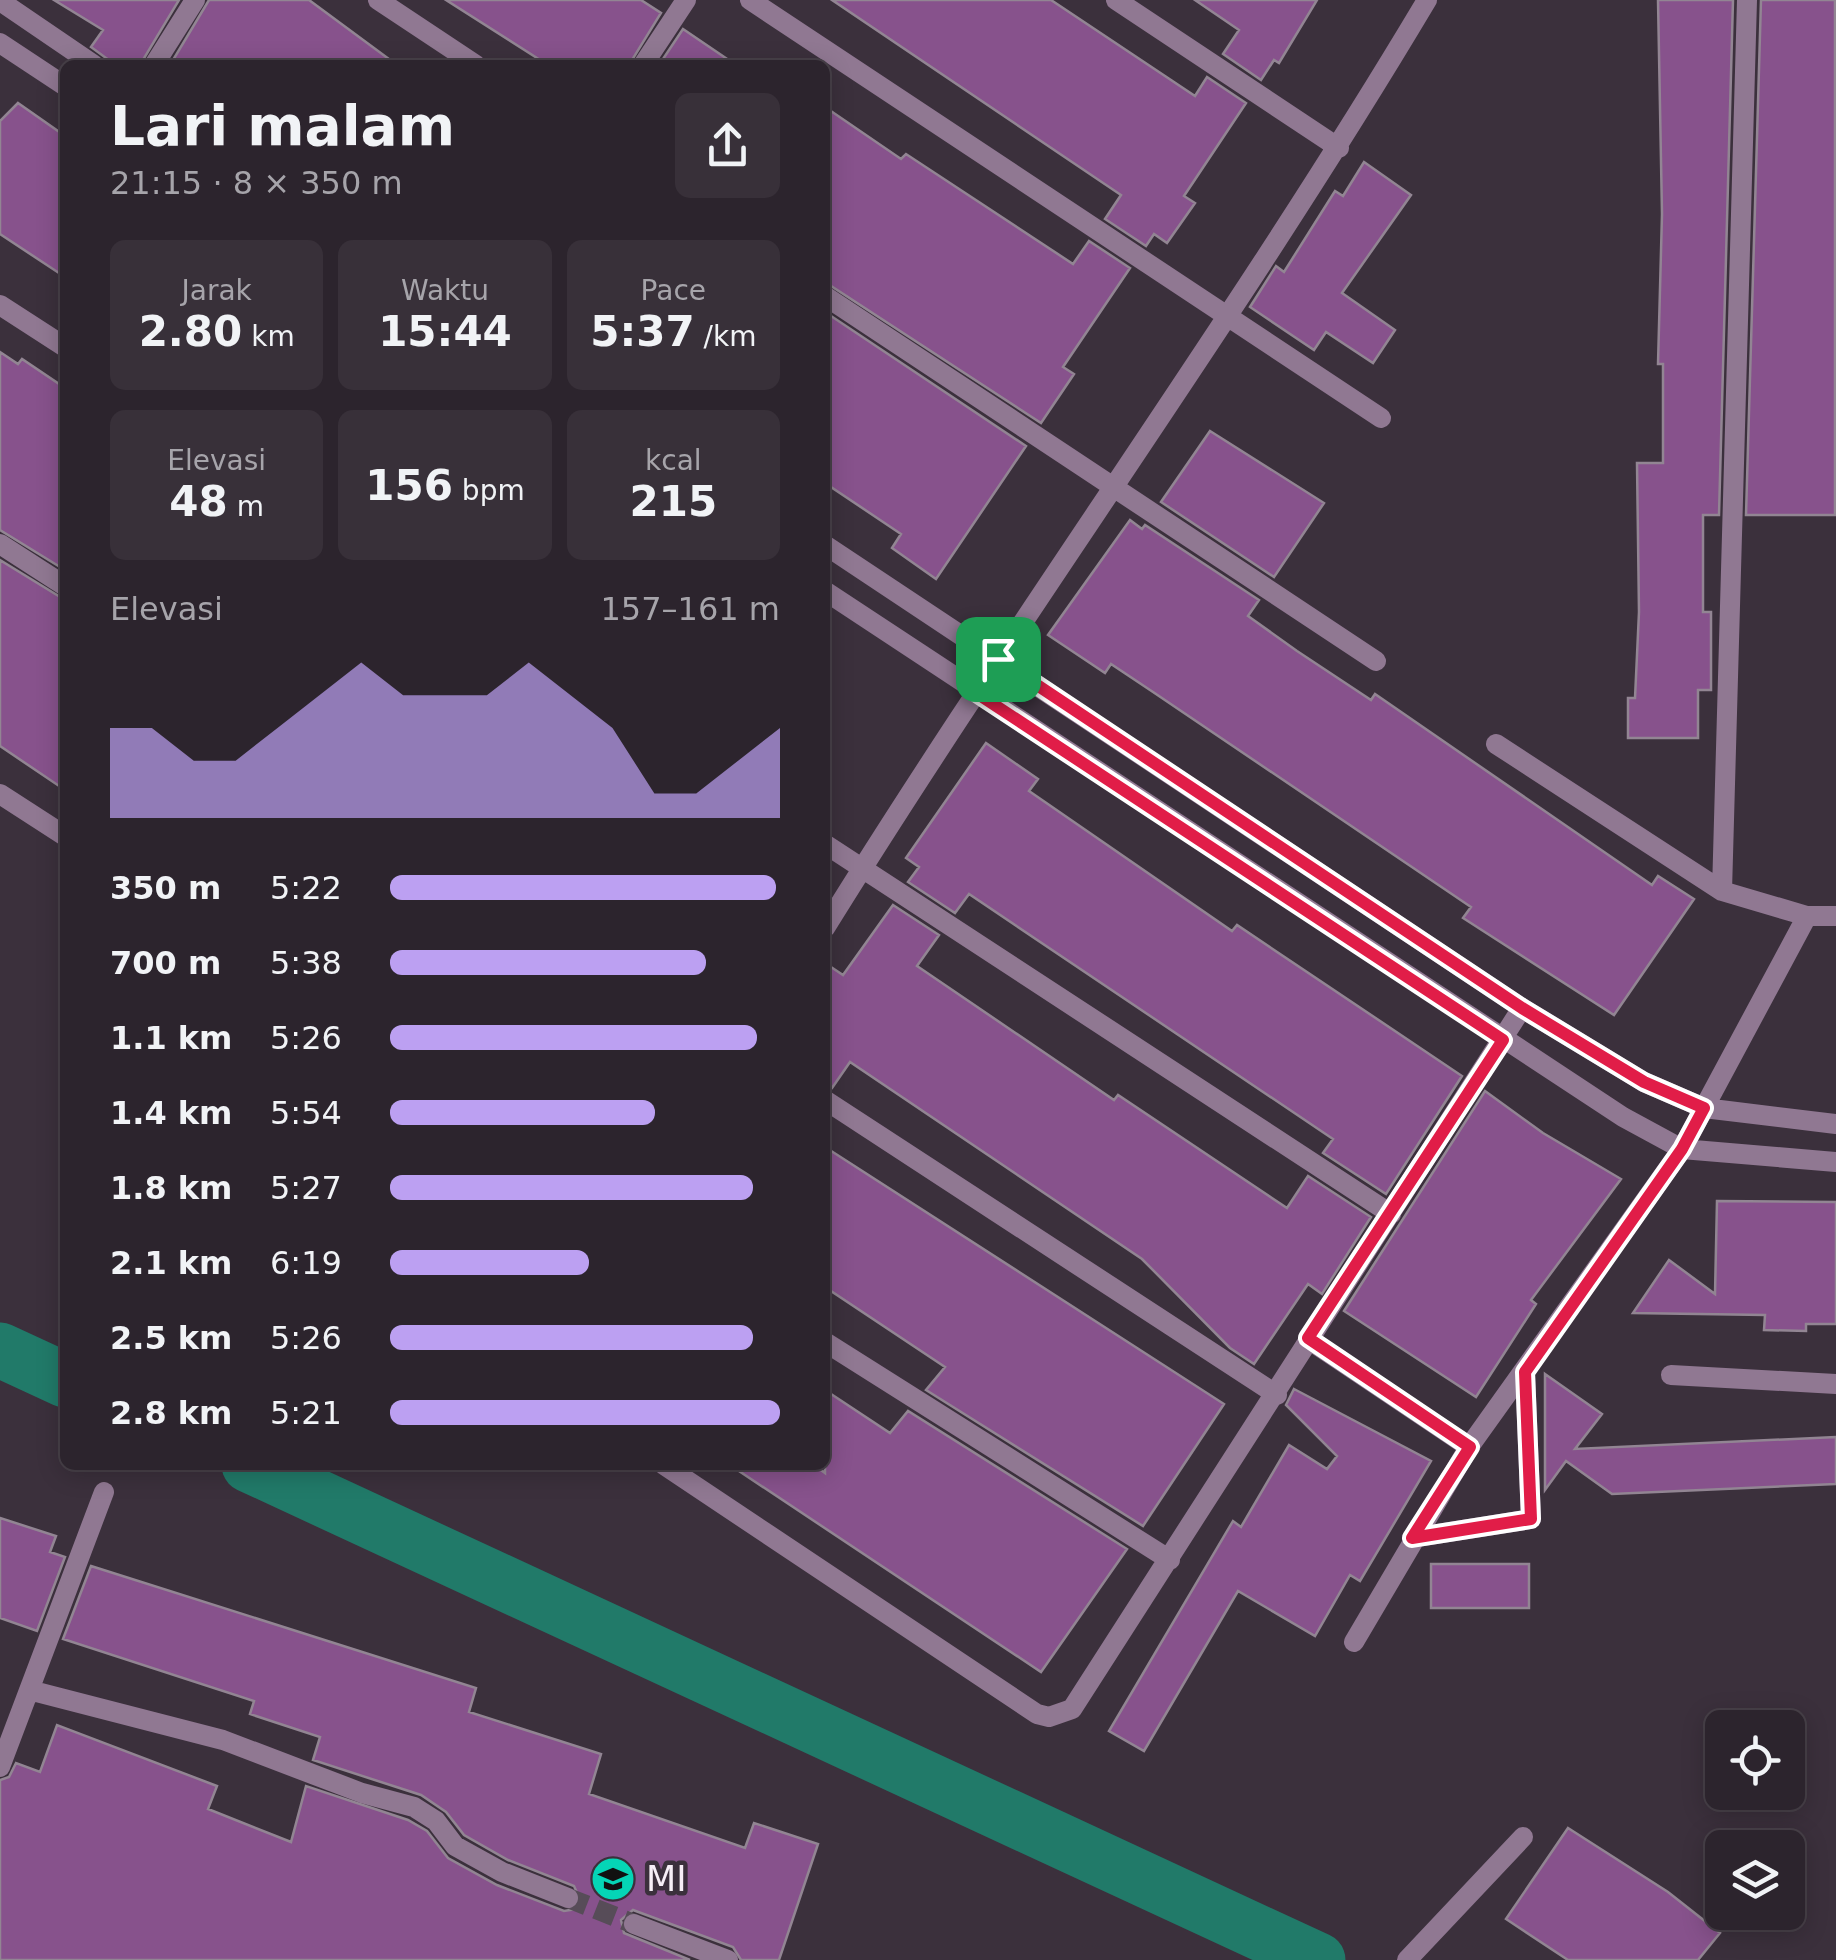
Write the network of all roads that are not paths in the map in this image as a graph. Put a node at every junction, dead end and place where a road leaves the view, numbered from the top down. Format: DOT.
graph roads {
  1 [pos="195,0"];
  2 [pos="378,0"];
  3 [pos="686,0"];
  4 [pos="750,0"];
  5 [pos="1116,0"];
  6 [pos="1427,0"];
  7 [pos="1747,0"];
  8 [pos="0,1"];
  9 [pos="0,44"];
  10 [pos="87,60"];
  11 [pos="157,60"];
  12 [pos="468,60"];
  13 [pos="646,60"];
  14 [pos="60,83"];
  15 [pos="1339,148"];
  16 [pos="830,299"];
  17 [pos="0,304"];
  18 [pos="1226,315"];
  19 [pos="60,344"];
  20 [pos="1381,418"];
  21 [pos="1112,485"];
  22 [pos="0,544"];
  23 [pos="830,549"];
  24 [pos="60,583"];
  25 [pos="830,595"];
  26 [pos="998,659"];
  27 [pos="1376,661"];
  28 [pos="978,694"];
  29 [pos="1496,744"];
  30 [pos="0,794"];
  31 [pos="60,833"];
  32 [pos="830,847"];
  33 [pos="862,868"];
  34 [pos="1722,891"];
  35 [pos="1808,916"];
  36 [pos="1836,916"];
  37 [pos="830,920"];
  38 [pos="1522,1008"];
  39 [pos="1503,1040"];
  40 [pos="830,1103"];
  41 [pos="1704,1108"];
  42 [pos="1836,1124"];
  43 [pos="1682,1149"];
  44 [pos="1836,1162"];
  45 [pos="1391,1214"];
  46 [pos="1308,1338"];
  47 [pos="830,1345"];
  48 [pos="1525,1372"];
  49 [pos="1671,1375"];
  50 [pos="1836,1384"];
  51 [pos="1276,1395"];
  52 [pos="1470,1447"];
  53 [pos="671,1470"];
  54 [pos="104,1492"];
  55 [pos="1412,1538"];
  56 [pos="1170,1560"];
  57 [pos="1354,1642"];
  58 [pos="29,1690"];
  59 [pos="0,1767"];
  60 [pos="1523,1837"];
  61 [pos="568,1898"];
  62 [pos="634,1924"];
  63 [pos="728,1960"];
  64 [pos="1407,1960"];
  1 -- 11 [label="street"];
  2 -- 12 [label="street"];
  3 -- 13 [label="street"];
  4 -- 18 [label="street"];
  5 -- 15 [label="street"];
  6 -- 15 [label="street"];
  7 -- 34 [label="street"];
  8 -- 10 [label="street"];
  9 -- 14 [label="street"];
  15 -- 18 [label="street"];
  16 -- 21 [label="street"];
  17 -- 19 [label="street"];
  18 -- 20 [label="street"];
  18 -- 21 [label="street"];
  21 -- 26 [label="street"];
  21 -- 27 [label="street"];
  22 -- 24 [label="street"];
  23 -- 26 [label="street"];
  25 -- 28 [label="street"];
  26 -- 28 [label="street"];
  26 -- 38 [label="street"];
  28 -- 33 [label="street"];
  28 -- 39 [label="street"];
  29 -- 34 [label="street"];
  30 -- 31 [label="street"];
  32 -- 33 [label="street"];
  33 -- 37 [label="street"];
  33 -- 45 [label="street"];
  34 -- 35 [label="street"];
  35 -- 36 [label="street"];
  35 -- 41 [label="street"];
  38 -- 39 [label="street"];
  38 -- 41 [label="street"];
  39 -- 43 [label="street"];
  39 -- 45 [label="street"];
  40 -- 51 [label="street"];
  41 -- 42 [label="street"];
  41 -- 43 [label="street"];
  43 -- 44 [label="street"];
  43 -- 48 [label="street"];
  45 -- 46 [label="street"];
  46 -- 51 [label="street"];
  46 -- 52 [label="street"];
  47 -- 56 [label="street"];
  48 -- 52 [label="street"];
  48 -- 55 [label="street"];
  49 -- 50 [label="street"];
  51 -- 56 [label="street"];
  52 -- 55 [label="street"];
  53 -- 56 [label="street"];
  54 -- 58 [label="street"];
  55 -- 57 [label="street"];
  58 -- 59 [label="street"];
  58 -- 61 [label="street"];
  60 -- 64 [label="street"];
  62 -- 63 [label="street"];
}
